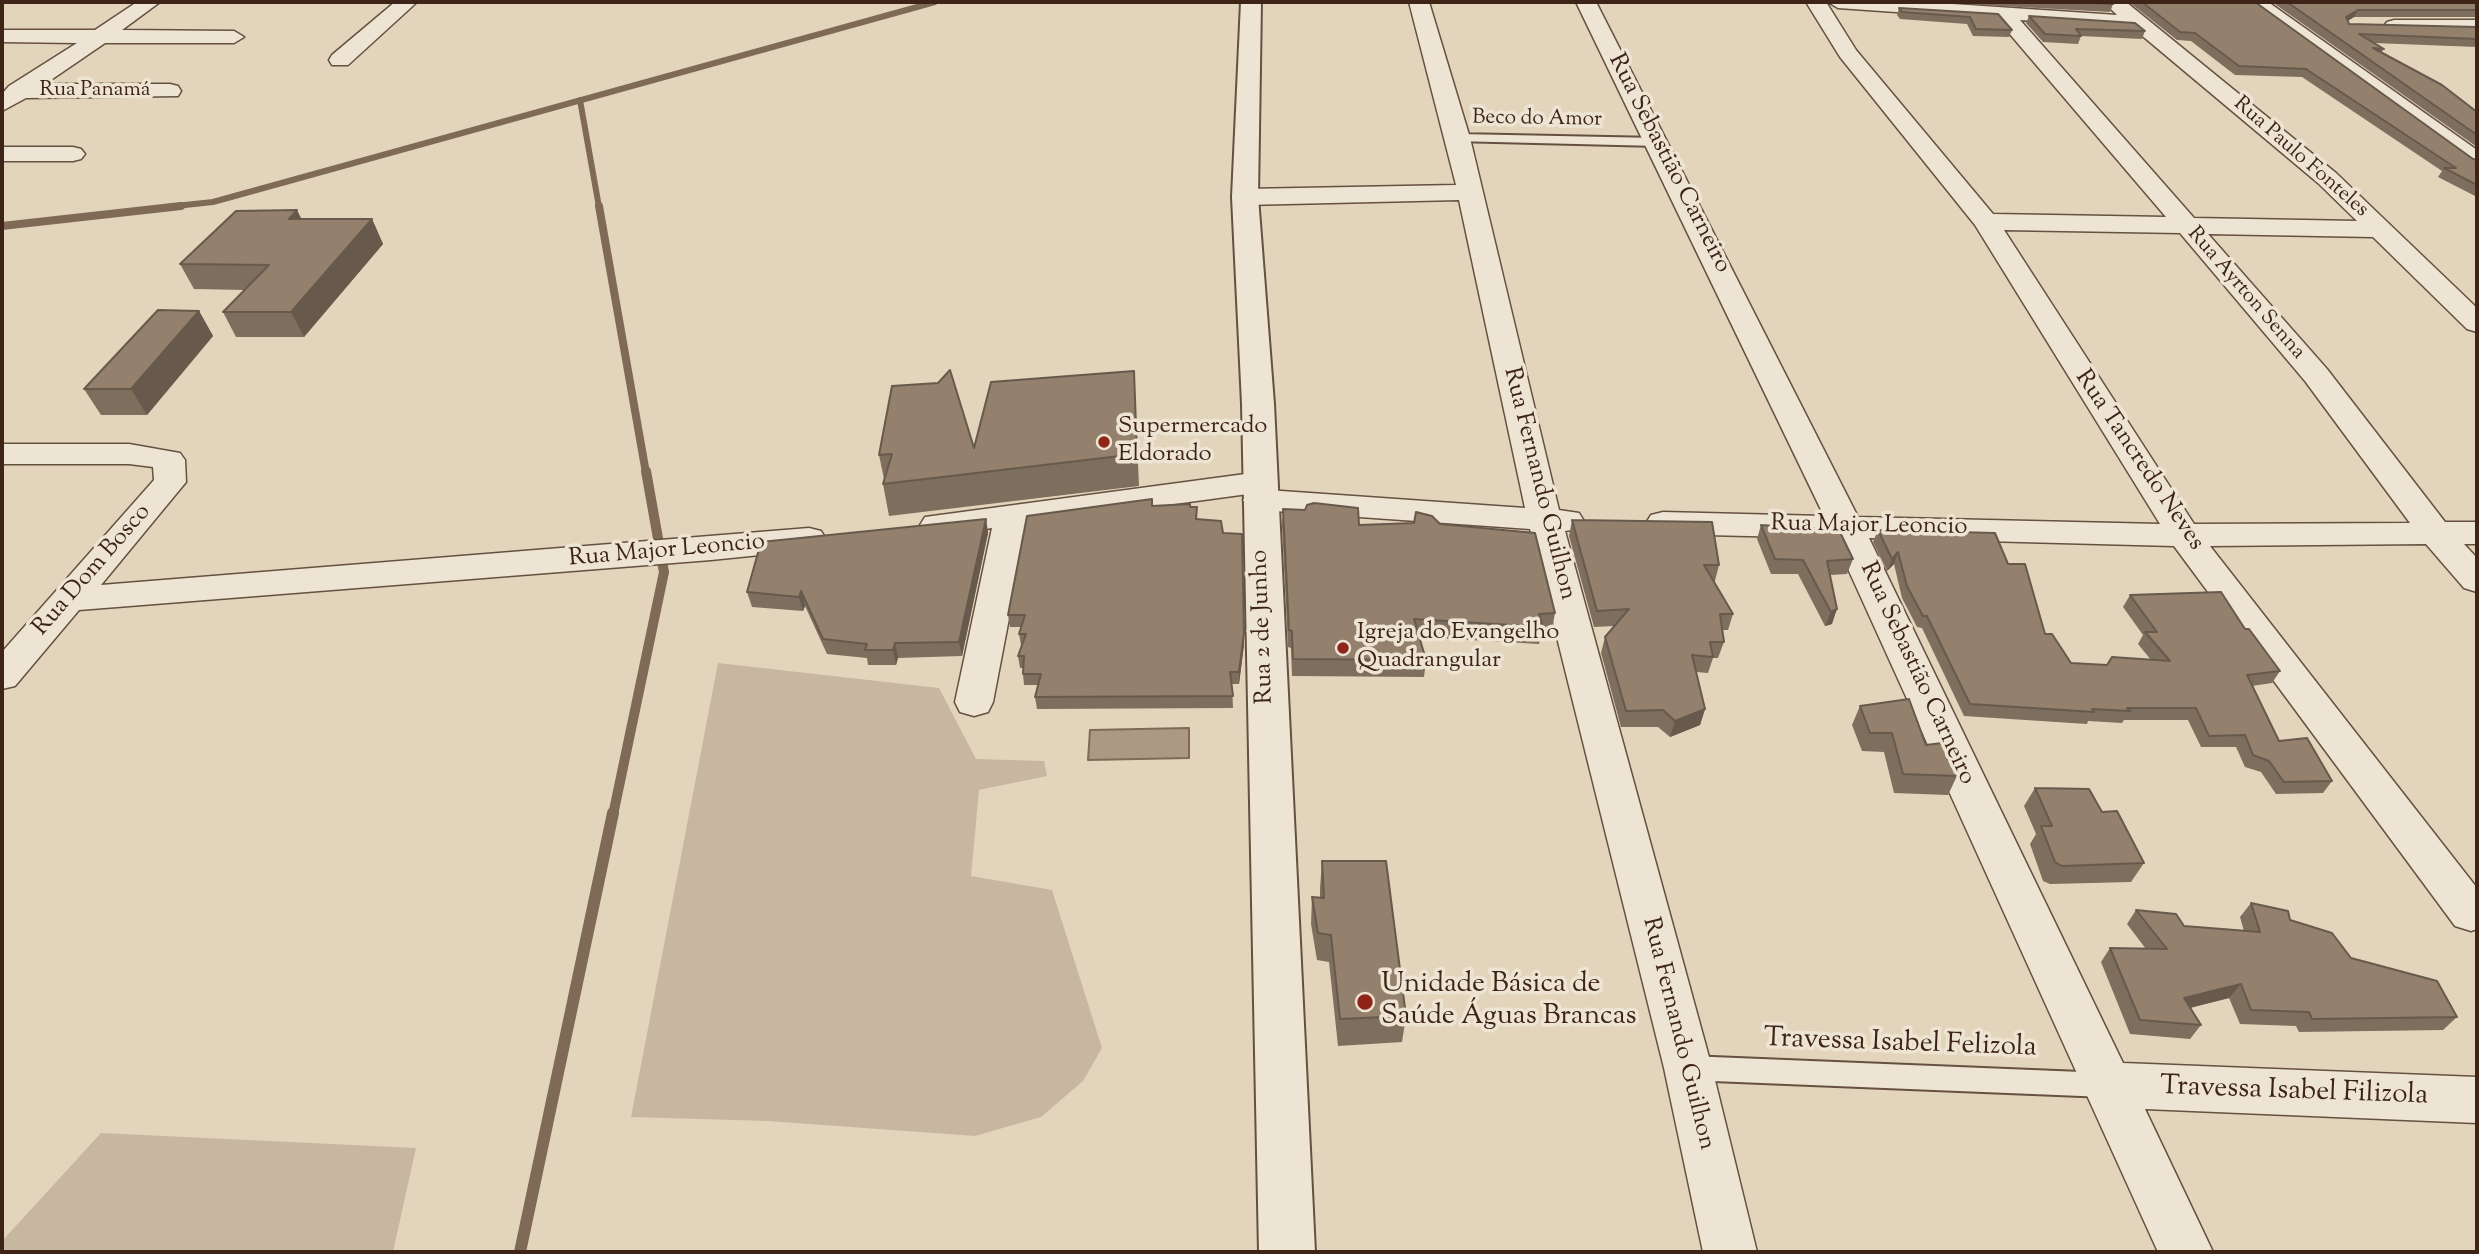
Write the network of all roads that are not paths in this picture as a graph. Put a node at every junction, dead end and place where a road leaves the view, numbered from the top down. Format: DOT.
graph roads {
  1 [pos="150,2"];
  2 [pos="407,2"];
  3 [pos="1251,2"];
  4 [pos="1419,2"];
  5 [pos="1586,2"];
  6 [pos="1816,2"];
  7 [pos="1838,2"];
  8 [pos="2113,2"];
  9 [pos="2255,2"];
  10 [pos="2004,14"];
  11 [pos="2474,15"];
  12 [pos="2137,22"];
  13 [pos="2368,26"];
  14 [pos="2,36"];
  15 [pos="99,37"];
  16 [pos="234,37"];
  17 [pos="340,60"];
  18 [pos="170,91"];
  19 [pos="8,95"];
  20 [pos="1458,138"];
  21 [pos="1658,142"];
  22 [pos="2,154"];
  23 [pos="73,154"];
  24 [pos="2477,161"];
  25 [pos="1469,192"];
  26 [pos="1245,197"];
  27 [pos="1986,222"];
  28 [pos="2184,224"];
  29 [pos="2382,229"];
  30 [pos="2477,323"];
  31 [pos="2,454"];
  32 [pos="1260,491"];
  33 [pos="1011,517"];
  34 [pos="1545,521"];
  35 [pos="1846,526"];
  36 [pos="902,529"];
  37 [pos="2477,533"];
  38 [pos="2436,534"];
  39 [pos="2184,535"];
  40 [pos="834,536"];
  41 [pos="2477,580"];
  42 [pos="71,599"];
  43 [pos="2,676"];
  44 [pos="974,702"];
  45 [pos="2471,913"];
  46 [pos="1688,1068"];
  47 [pos="2110,1085"];
  48 [pos="2477,1100"];
  49 [pos="1287,1252"];
  50 [pos="1730,1252"];
  51 [pos="2186,1252"];
  1 -- 15 [label="street"];
  2 -- 17 [label="street"];
  3 -- 26 [label="street, Rua 2 de Junho"];
  4 -- 20 [label="street, Rua Fernando Guilhon"];
  5 -- 21 [label="street, Rua Sebastião Carneiro"];
  6 -- 27 [label="street, Rua Tancredo Neves"];
  7 -- 10 [label="street"];
  8 -- 12 [label="street, Rua Paulo Fonteles"];
  9 -- 24 [label="street"];
  10 -- 12 [label="street"];
  10 -- 28 [label="street, Rua Ayrton Senna"];
  11 -- 13 [label="street"];
  12 -- 29 [label="street, Rua Paulo Fonteles"];
  14 -- 15 [label="street"];
  15 -- 16 [label="street"];
  15 -- 19 [label="street"];
  18 -- 19 [label="street, Rua Panamá"];
  20 -- 21 [label="lane, Beco do Amor"];
  20 -- 25 [label="street, Rua Fernando Guilhon"];
  21 -- 35 [label="street, Rua Sebastião Carneiro"];
  22 -- 23 [label="street"];
  25 -- 26 [label="street"];
  25 -- 34 [label="street, Rua Fernando Guilhon"];
  26 -- 32 [label="street, Rua 2 de Junho"];
  27 -- 28 [label="street"];
  27 -- 39 [label="street, Rua Tancredo Neves"];
  28 -- 29 [label="street"];
  28 -- 38 [label="street, Rua Ayrton Senna"];
  29 -- 30 [label="street, Rua Paulo Fonteles"];
  31 -- 42 [label="street, Rua Dom Bosco"];
  32 -- 33 [label="street, Rua Major Leoncio"];
  32 -- 34 [label="street, Rua Major Leoncio"];
  32 -- 49 [label="street, Rua 2 de Junho"];
  33 -- 36 [label="street, Rua Major Leoncio"];
  33 -- 44 [label="street"];
  34 -- 35 [label="street, Rua Major Leoncio"];
  34 -- 46 [label="street, Rua Fernando Guilhon"];
  35 -- 39 [label="street, Rua Major Leoncio"];
  35 -- 47 [label="street, Rua Sebastião Carneiro"];
  37 -- 38 [label="street, Rua Major Leoncio"];
  38 -- 39 [label="street, Rua Major Leoncio"];
  38 -- 41 [label="street, Rua Ayrton Senna"];
  39 -- 45 [label="street, Rua Tancredo Neves"];
  40 -- 42 [label="street, Rua Major Leoncio"];
  42 -- 43 [label="street, Rua Dom Bosco"];
  46 -- 47 [label="lane, Travessa Isabel Felizola"];
  46 -- 50 [label="street, Rua Fernando Guilhon"];
  47 -- 48 [label="street, Travessa Isabel Filizola"];
  47 -- 51 [label="street, Rua Sebastião Carneiro"];
}
